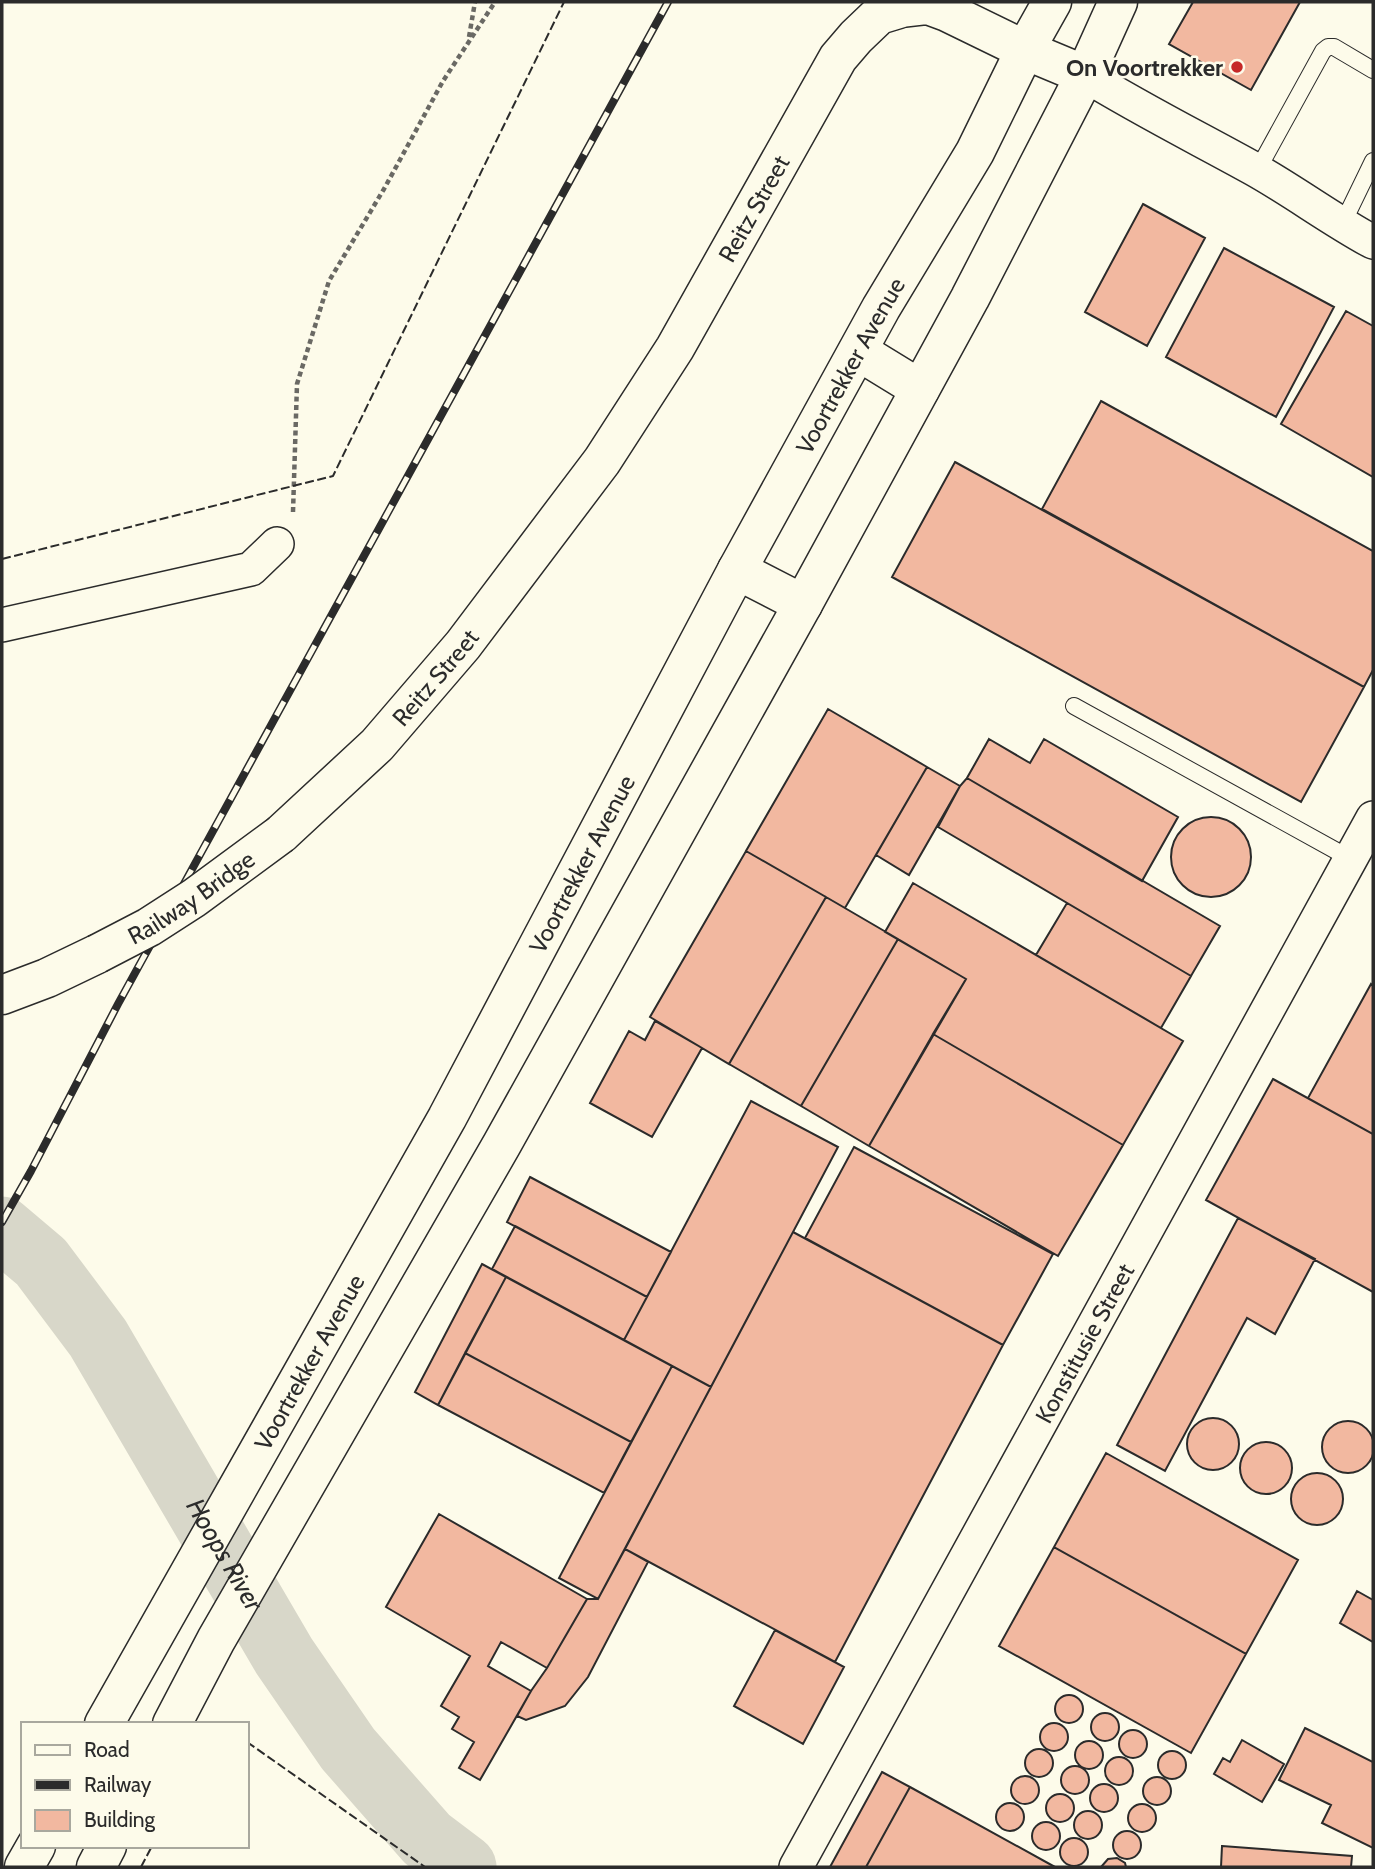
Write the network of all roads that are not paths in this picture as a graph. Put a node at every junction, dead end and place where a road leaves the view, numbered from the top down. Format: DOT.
graph roads {
  1 [pos="1052,2"];
  2 [pos="1118,2"];
  3 [pos="1025,50"];
  4 [pos="1373,70"];
  5 [pos="1085,75"];
  6 [pos="1373,161"];
  7 [pos="1257,171"];
  8 [pos="1342,225"];
  9 [pos="1373,242"];
  10 [pos="858,351"];
  11 [pos="920,390"];
  12 [pos="277,544"];
  13 [pos="737,570"];
  14 [pos="803,604"];
  15 [pos="2,625"];
  16 [pos="1074,706"];
  17 [pos="1373,817"];
  18 [pos="281,834"];
  19 [pos="1350,859"];
  20 [pos="2,995"];
  21 [pos="447,1118"];
  22 [pos="502,1144"];
  23 [pos="105,1722"];
  24 [pos="173,1722"];
  25 [pos="35,1848"];
  26 [pos="24,1867"];
  27 [pos="796,1867"];
  1 -- 3 [label="main road, Voortrekker Avenue"];
  2 -- 5 [label="main road"];
  3 -- 5 [label="main road, Reitz Street"];
  3 -- 10 [label="main road, Voortrekker Avenue"];
  3 -- 18 [label="main road, Reitz Street"];
  4 -- 7 [label="lane"];
  5 -- 7 [label="street, Reitz Street"];
  5 -- 11 [label="main road"];
  6 -- 8 [label="lane"];
  7 -- 8 [label="street, Reitz Street"];
  8 -- 9 [label="street, Reitz Street"];
  10 -- 11 [label="main road"];
  10 -- 13 [label="main road, Voortrekker Avenue"];
  11 -- 14 [label="main road"];
  12 -- 15 [label="street"];
  13 -- 14 [label="main road"];
  13 -- 21 [label="main road, Voortrekker Avenue"];
  14 -- 22 [label="main road"];
  16 -- 19 [label="lane"];
  17 -- 19 [label="street, Konstitusie Street"];
  18 -- 20 [label="main road, Railway Bridge, bridge"];
  19 -- 27 [label="street, Konstitusie Street"];
  21 -- 22 [label="main road"];
  21 -- 23 [label="main road, Voortrekker Avenue"];
  22 -- 24 [label="main road"];
  25 -- 26 [label="main road"];
}
